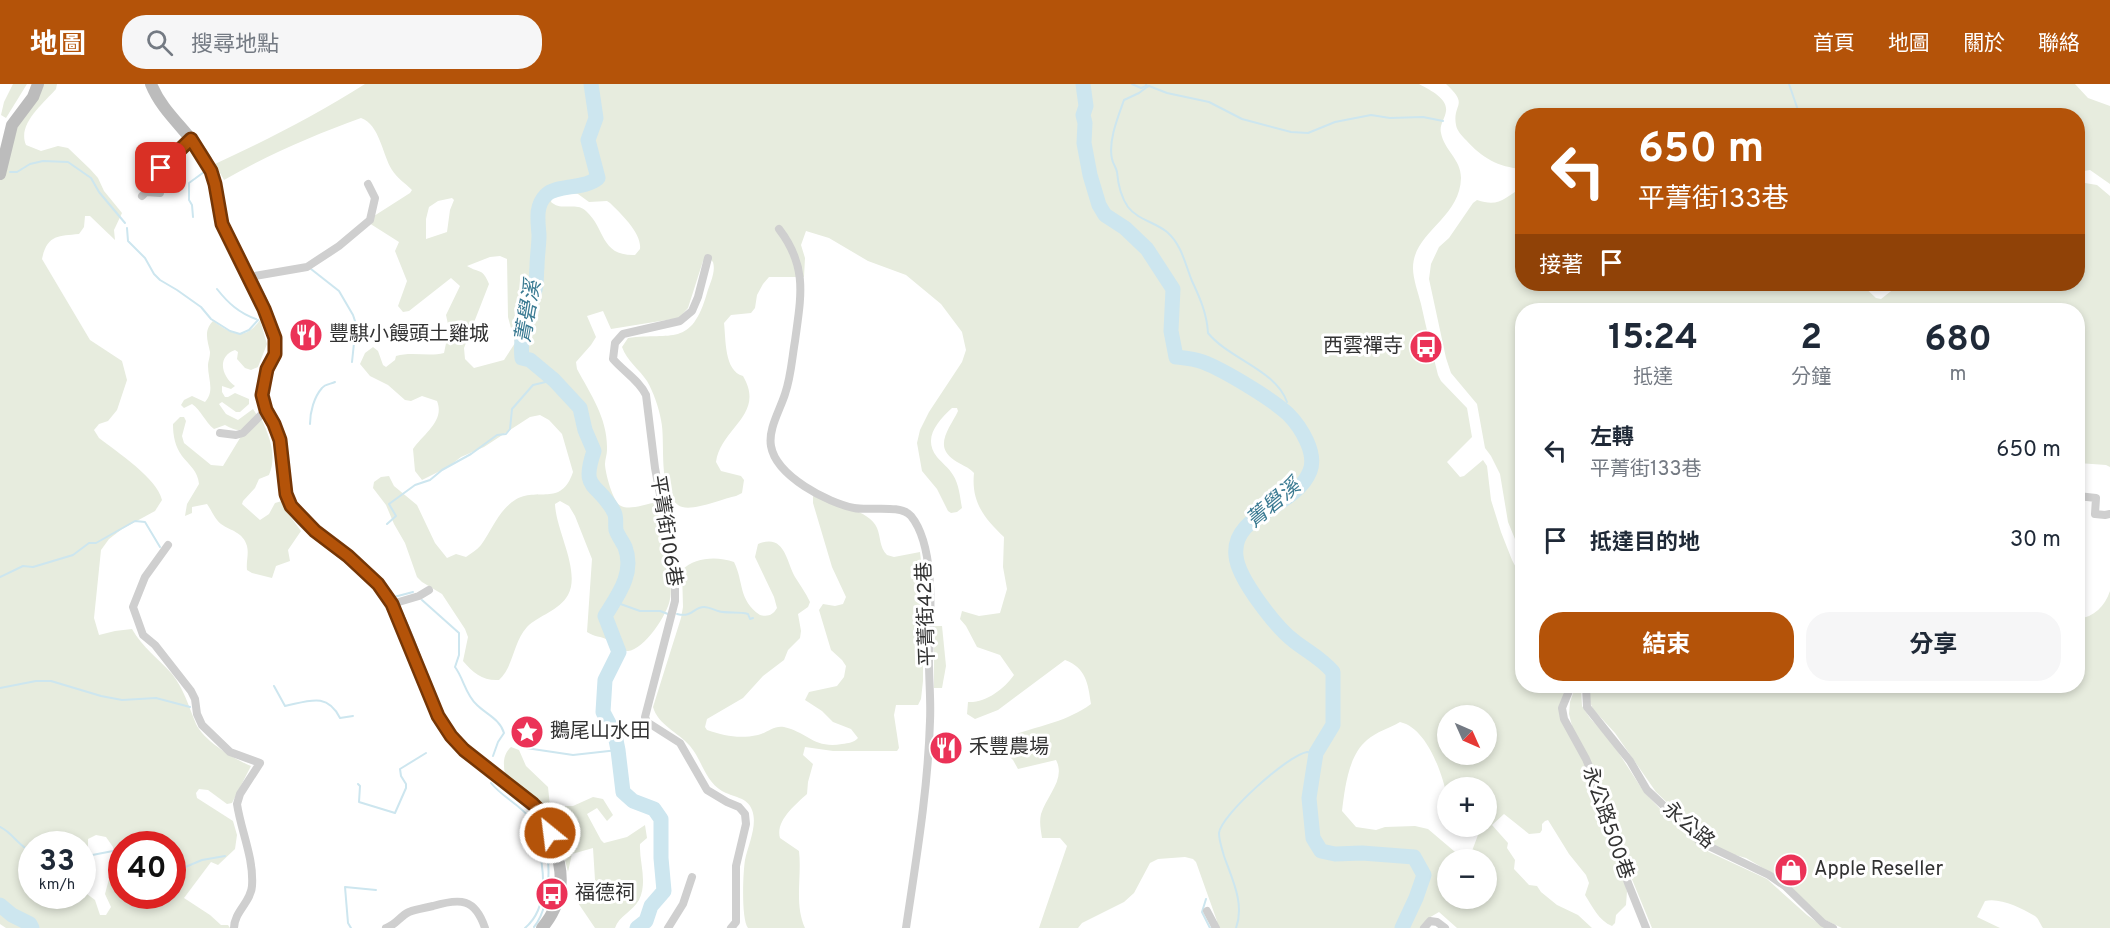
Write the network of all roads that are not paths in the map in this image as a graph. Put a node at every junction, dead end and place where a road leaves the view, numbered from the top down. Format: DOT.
graph roads {
  1 [pos="38,84"];
  2 [pos="151,84"];
  3 [pos="191,139"];
  4 [pos="0,174"];
  5 [pos="368,184"];
  6 [pos="142,196"];
  7 [pos="779,229"];
  8 [pos="708,258"];
  9 [pos="249,277"];
  10 [pos="266,410"];
  11 [pos="220,433"];
  12 [pos="2085,497"];
  13 [pos="2110,514"];
  14 [pos="168,545"];
  15 [pos="429,590"];
  16 [pos="392,604"];
  17 [pos="1568,693"];
  18 [pos="1586,693"];
  19 [pos="692,877"];
  20 [pos="1207,911"];
  21 [pos="234,928"];
  22 [pos="386,928"];
  23 [pos="485,928"];
  24 [pos="542,928"];
  25 [pos="668,928"];
  26 [pos="731,928"];
  27 [pos="906,928"];
  28 [pos="1216,928"];
  29 [pos="1424,928"];
  30 [pos="1445,928"];
  31 [pos="1646,928"];
  32 [pos="1833,928"];
  1 -- 4 [label="street"];
  2 -- 3 [label="street"];
  3 -- 6 [label="street"];
  3 -- 9 [label="street"];
  5 -- 9 [label="street"];
  7 -- 27 [label="street, 平菁街42巷"];
  8 -- 26 [label="street, 平菁街106巷"];
  9 -- 10 [label="street"];
  10 -- 11 [label="street"];
  10 -- 16 [label="street"];
  12 -- 13 [label="street"];
  14 -- 21 [label="street"];
  15 -- 16 [label="street"];
  16 -- 24 [label="street"];
  17 -- 31 [label="street, 永公路500巷"];
  18 -- 32 [label="street, 永公路"];
  19 -- 25 [label="street"];
  20 -- 28 [label="street"];
  22 -- 23 [label="street"];
  29 -- 30 [label="street"];
}
